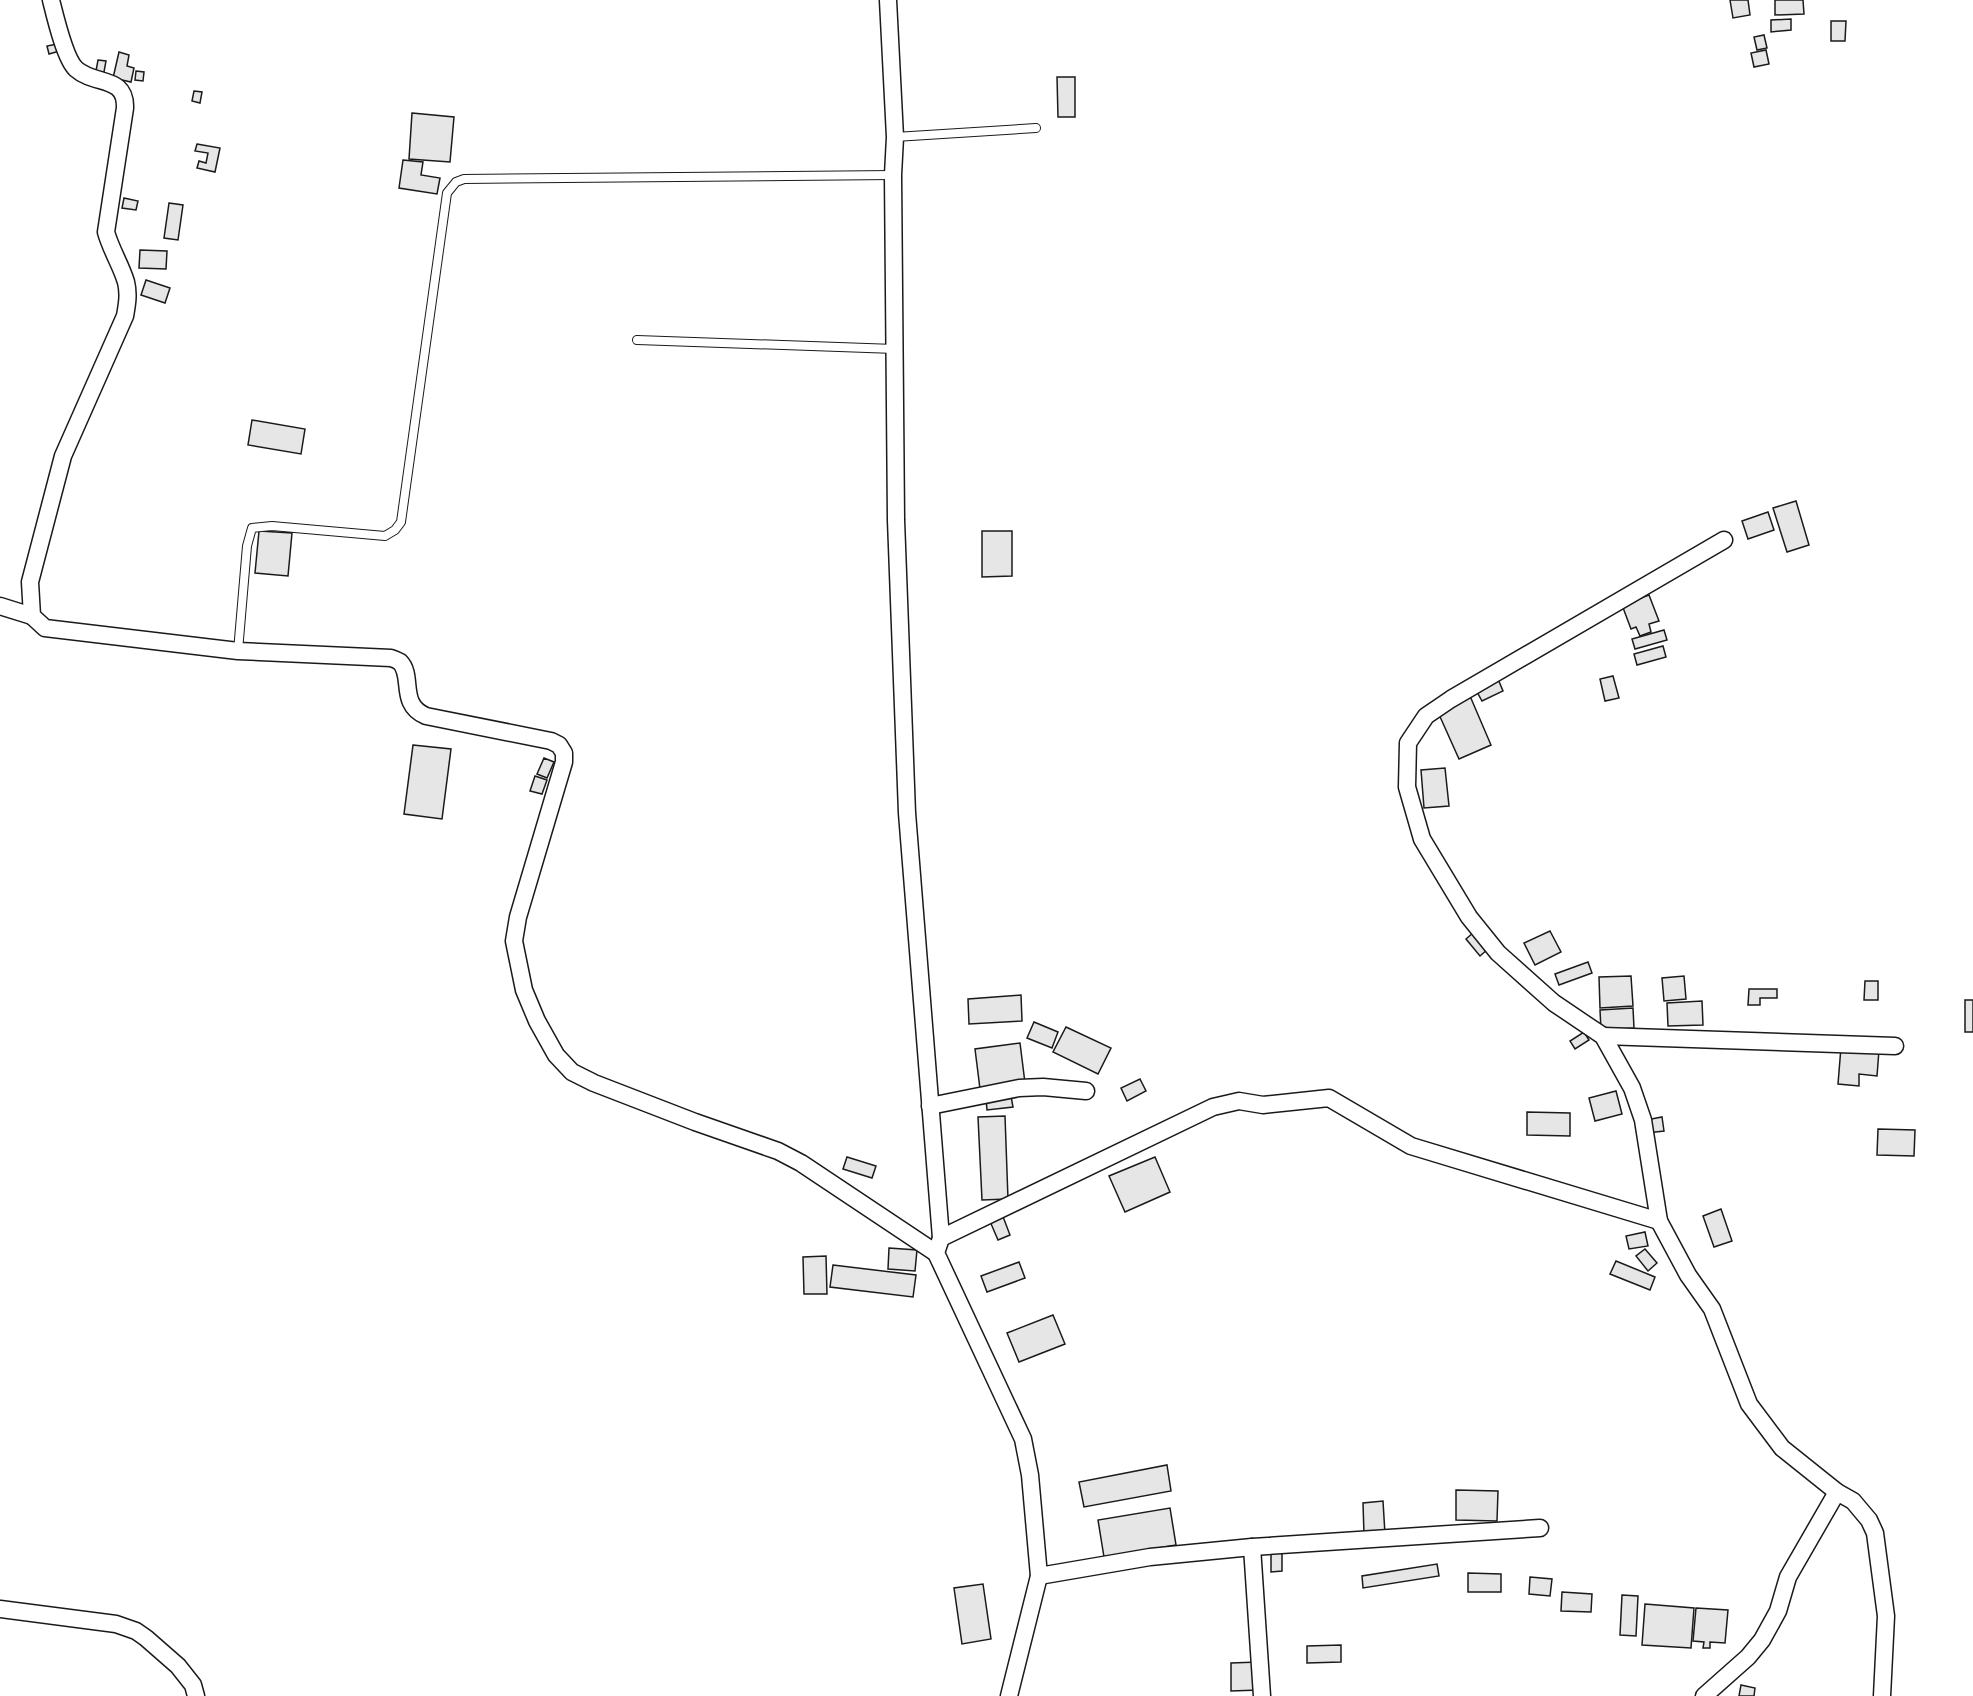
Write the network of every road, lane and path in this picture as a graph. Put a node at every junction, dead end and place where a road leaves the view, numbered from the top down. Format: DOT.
graph roads {
  1 [pos="51,0"];
  2 [pos="888,0"];
  3 [pos="1036,128"];
  4 [pos="895,137"];
  5 [pos="893,175"];
  6 [pos="637,340"];
  7 [pos="895,349"];
  8 [pos="1724,540"];
  9 [pos="0,606"];
  10 [pos="32,616"];
  11 [pos="238,651"];
  12 [pos="1603,1036"];
  13 [pos="1895,1046"];
  14 [pos="1086,1091"];
  15 [pos="930,1106"];
  16 [pos="1659,1221"];
  17 [pos="939,1245"];
  18 [pos="1837,1492"];
  19 [pos="1540,1528"];
  20 [pos="1252,1547"];
  21 [pos="1039,1576"];
  22 [pos="0,1610"];
  23 [pos="196,1696"];
  24 [pos="1009,1696"];
  25 [pos="1262,1696"];
  26 [pos="1704,1696"];
  27 [pos="1882,1696"];
  1 -- 10 [label="street"];
  2 -- 4 [label="street"];
  3 -- 4 [label="lane"];
  4 -- 5 [label="street"];
  5 -- 7 [label="street"];
  5 -- 11 [label="lane"];
  6 -- 7 [label="lane"];
  7 -- 15 [label="street"];
  8 -- 12 [label="street"];
  9 -- 10 [label="street"];
  10 -- 11 [label="street"];
  11 -- 17 [label="street"];
  12 -- 13 [label="street"];
  12 -- 16 [label="street"];
  14 -- 15 [label="street"];
  15 -- 17 [label="street"];
  16 -- 17 [label="street"];
  16 -- 18 [label="street"];
  17 -- 21 [label="street"];
  18 -- 26 [label="street"];
  18 -- 27 [label="street"];
  19 -- 20 [label="street"];
  20 -- 21 [label="street"];
  20 -- 25 [label="street"];
  21 -- 24 [label="street"];
  22 -- 23 [label="street"];
}
